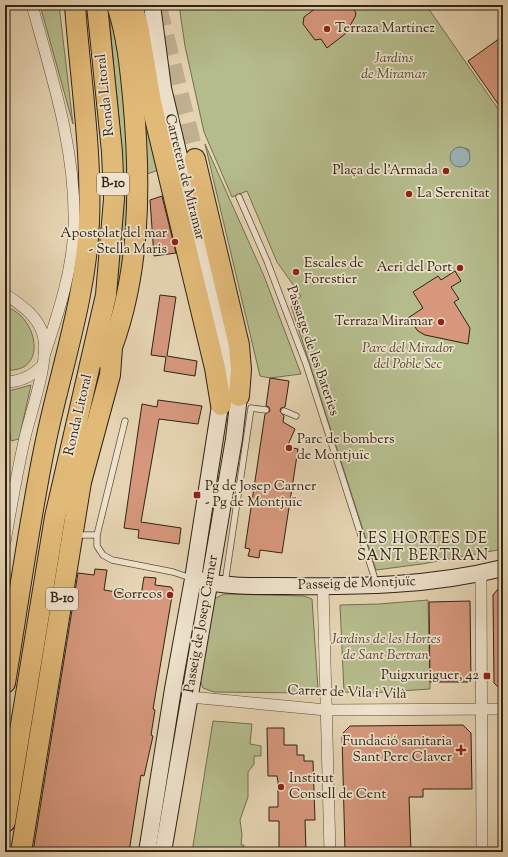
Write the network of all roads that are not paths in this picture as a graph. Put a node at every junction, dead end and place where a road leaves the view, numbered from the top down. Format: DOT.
graph roads {
  1 [pos="32,5"];
  2 [pos="68,5"];
  3 [pos="75,5"];
  4 [pos="97,5"];
  5 [pos="117,5"];
  6 [pos="132,5"];
  7 [pos="152,5"];
  8 [pos="77,30"];
  9 [pos="195,159"];
  10 [pos="239,197"];
  11 [pos="7,297"];
  12 [pos="112,348"];
  13 [pos="43,361"];
  14 [pos="5,382"];
  15 [pos="233,406"];
  16 [pos="266,410"];
  17 [pos="284,411"];
  18 [pos="296,416"];
  19 [pos="125,421"];
  20 [pos="60,496"];
  21 [pos="97,535"];
  22 [pos="72,536"];
  23 [pos="5,542"];
  24 [pos="503,568"];
  25 [pos="481,574"];
  26 [pos="193,579"];
  27 [pos="217,584"];
  28 [pos="323,586"];
  29 [pos="374,586"];
  30 [pos="5,683"];
  31 [pos="190,697"];
  32 [pos="503,709"];
  33 [pos="326,710"];
  34 [pos="482,710"];
  35 [pos="5,822"];
  36 [pos="21,852"];
  37 [pos="147,852"];
  38 [pos="163,852"];
  39 [pos="330,852"];
  40 [pos="482,852"];
  1 -- 13 [label="street"];
  2 -- 8 [label="highway, B-10"];
  3 -- 8 [label="highway, Ronda Litoral / B-10"];
  4 -- 20 [label="highway, Ronda Litoral / B-10"];
  5 -- 12 [label="highway, B-10"];
  6 -- 15 [label="highway"];
  7 -- 15 [label="main road, Carretera de Miramar"];
  8 -- 30 [label="highway, Ronda Litoral / B-10"];
  9 -- 15 [label="highway"];
  10 -- 29 [label="lane, Passatge de les Bateries"];
  11 -- 13 [label="street"];
  12 -- 20 [label="highway, B-10"];
  12 -- 22 [label="highway, B-10"];
  13 -- 14 [label="street"];
  13 -- 23 [label="street"];
  15 -- 16 [label="lane"];
  15 -- 26 [label="main road, Passeig de Josep Carner"];
  15 -- 27 [label="main road, Passeig de Josep Carner"];
  17 -- 18 [label="lane"];
  19 -- 21 [label="lane"];
  20 -- 35 [label="highway, Ronda Litoral / B-10"];
  21 -- 22 [label="lane"];
  21 -- 26 [label="lane"];
  22 -- 36 [label="highway, B-10"];
  24 -- 25 [label="main road, Passeig de Montjuïc"];
  25 -- 29 [label="main road, Passeig de Montjuïc"];
  25 -- 34 [label="street"];
  26 -- 27 [label="main road, Passeig de Montjuïc"];
  26 -- 37 [label="main road, Passeig de Josep Carner"];
  27 -- 28 [label="main road, Passeig de Montjuïc"];
  27 -- 31 [label="main road, Passeig de Josep Carner"];
  28 -- 29 [label="main road, Passeig de Montjuïc"];
  28 -- 33 [label="street"];
  31 -- 33 [label="street, Carrer de Vila i Vilà"];
  31 -- 38 [label="main road, Passeig de Josep Carner"];
  32 -- 34 [label="street, Carrer de Vila i Vilà"];
  33 -- 34 [label="street, Carrer de Vila i Vilà"];
  33 -- 39 [label="street"];
  34 -- 40 [label="street"];
}
